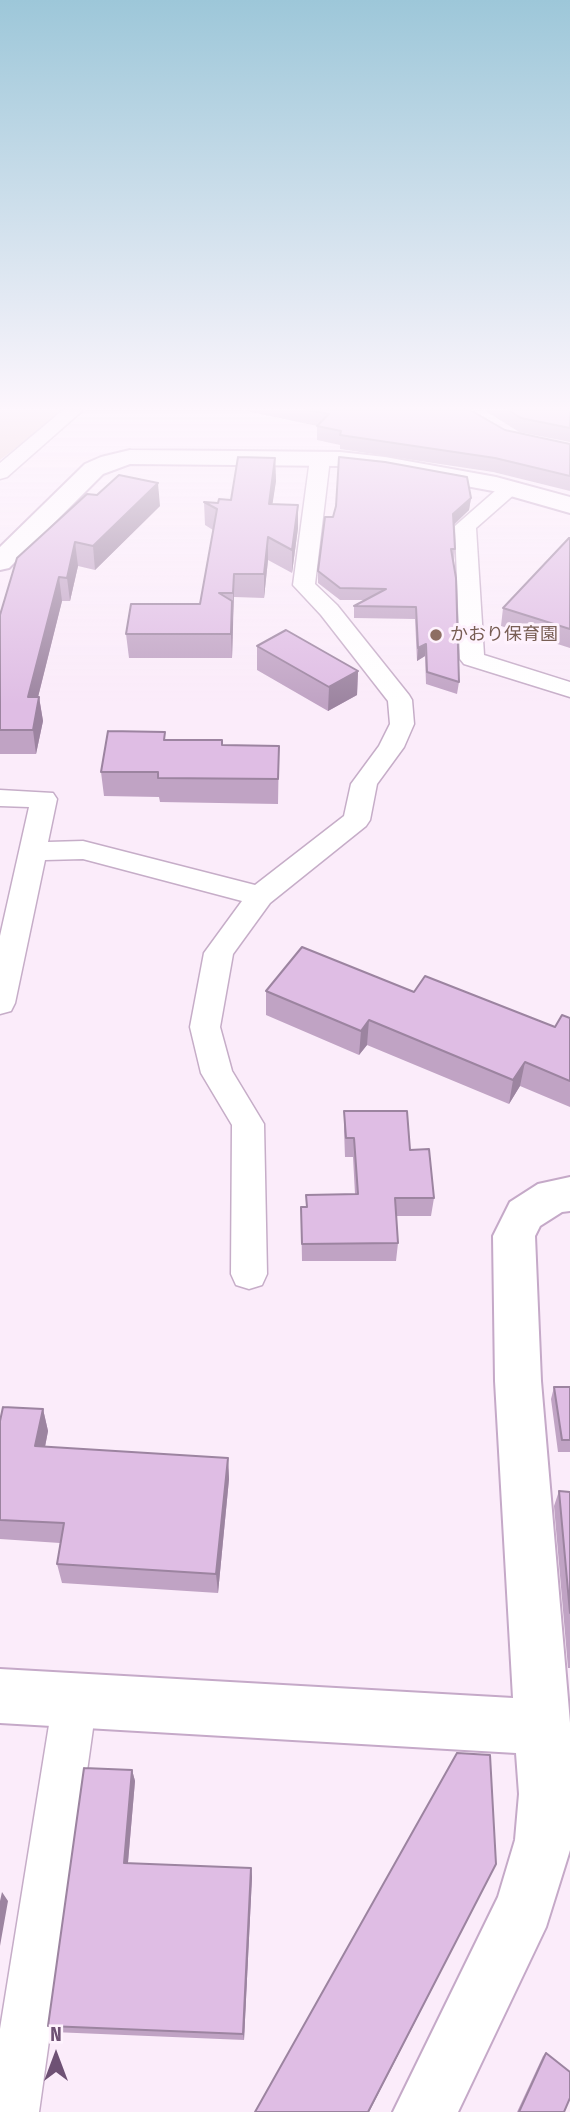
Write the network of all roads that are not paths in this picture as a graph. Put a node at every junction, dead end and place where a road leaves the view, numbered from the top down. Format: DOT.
graph roads {
  1 [pos="54,509"];
  2 [pos="314,509"];
  3 [pos="486,509"];
  4 [pos="0,562"];
  5 [pos="570,690"];
  6 [pos="0,798"];
  7 [pos="33,851"];
  8 [pos="260,895"];
  9 [pos="0,1003"];
  10 [pos="570,1194"];
  11 [pos="249,1274"];
  12 [pos="0,1696"];
  13 [pos="75,1700"];
  14 [pos="557,1729"];
  15 [pos="13,2112"];
  16 [pos="425,2112"];
  1 -- 4 [label="street"];
  2 -- 8 [label="street"];
  3 -- 5 [label="street"];
  6 -- 7 [label="street"];
  7 -- 8 [label="street"];
  7 -- 9 [label="street"];
  8 -- 11 [label="street"];
  10 -- 14 [label="street"];
  12 -- 13 [label="street"];
  13 -- 14 [label="street"];
  13 -- 15 [label="street"];
  14 -- 16 [label="street"];
}
